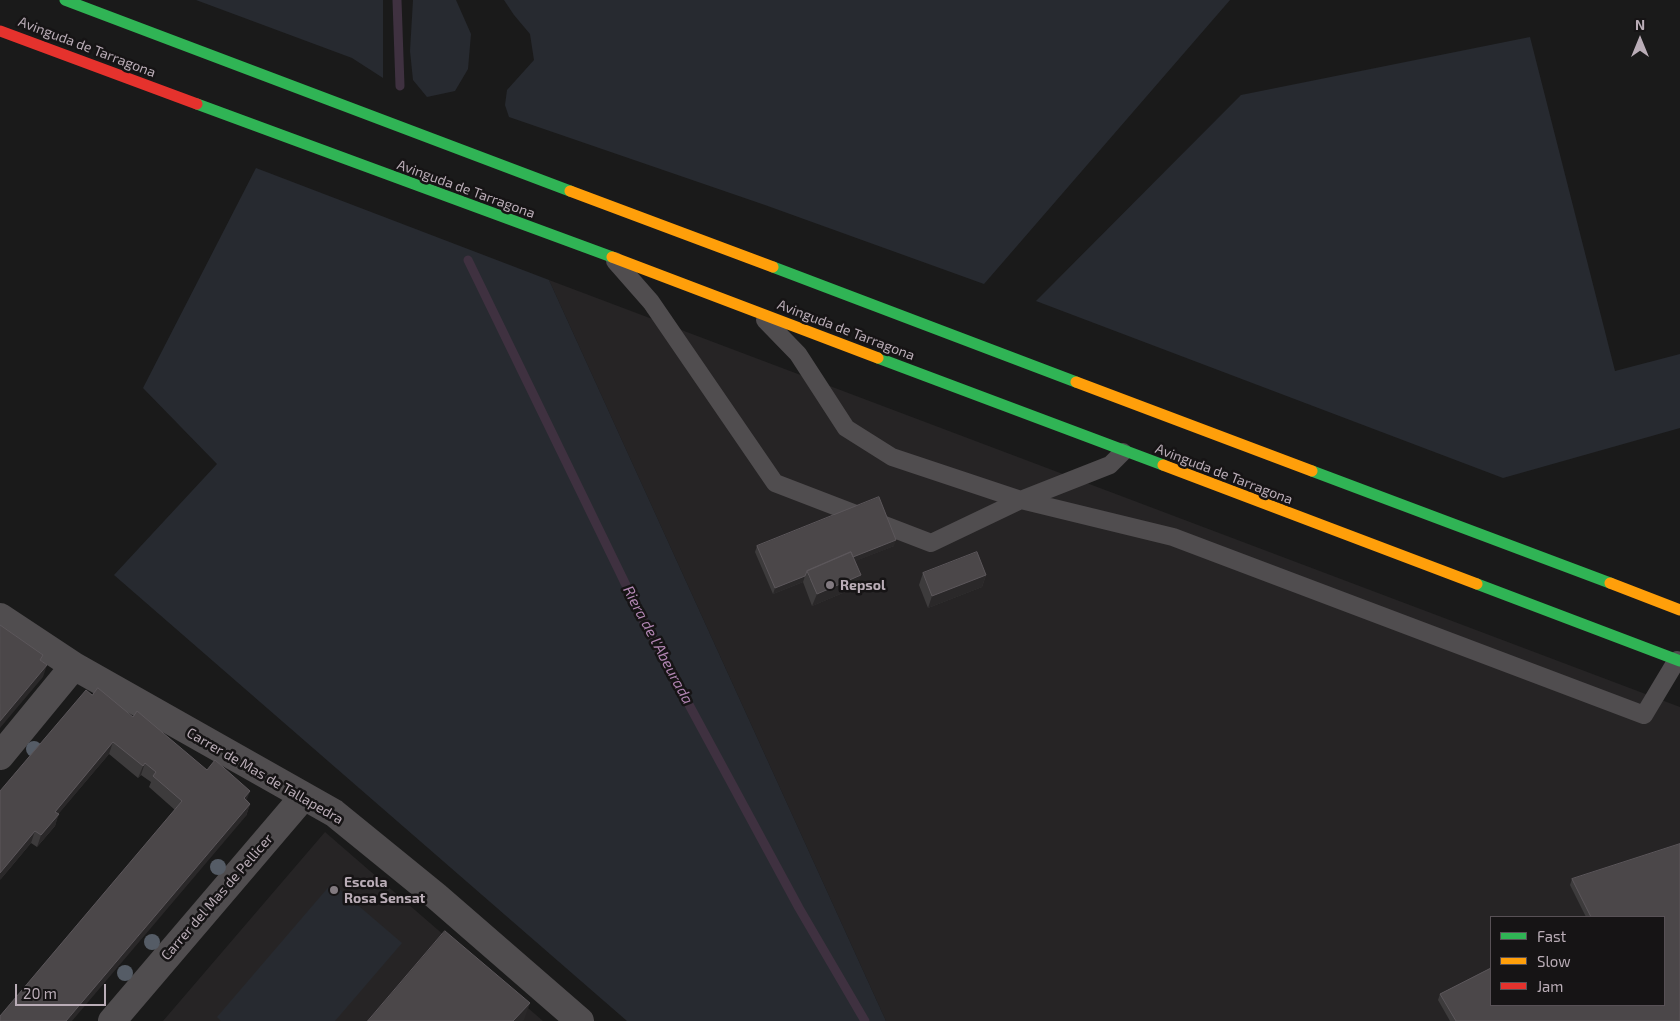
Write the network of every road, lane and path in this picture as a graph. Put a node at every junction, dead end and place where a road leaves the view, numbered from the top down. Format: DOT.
graph roads {
  1 [pos="65,0"];
  2 [pos="0,31"];
  3 [pos="614,258"];
  4 [pos="757,312"];
  5 [pos="1123,452"];
  6 [pos="1021,500"];
  7 [pos="1680,610"];
  8 [pos="0,617"];
  9 [pos="1678,660"];
  10 [pos="74,666"];
  11 [pos="0,756"];
  12 [pos="304,796"];
  13 [pos="112,1021"];
  14 [pos="580,1021"];
  1 -- 7 [label="main road"];
  2 -- 3 [label="main road, Avinguda de Tarragona"];
  3 -- 4 [label="main road, Avinguda de Tarragona"];
  3 -- 6 [label="lane"];
  4 -- 5 [label="main road, Avinguda de Tarragona"];
  4 -- 6 [label="lane"];
  5 -- 6 [label="lane"];
  5 -- 9 [label="main road, Avinguda de Tarragona"];
  6 -- 9 [label="lane"];
  8 -- 10 [label="street, Carrer de Mas de Tallapedra"];
  10 -- 11 [label="street"];
  10 -- 12 [label="street, Carrer de Mas de Tallapedra"];
  12 -- 13 [label="street, Carrer del Mas de Pellicer"];
  12 -- 14 [label="street, Carrer de Mas de Tallapedra"];
}
